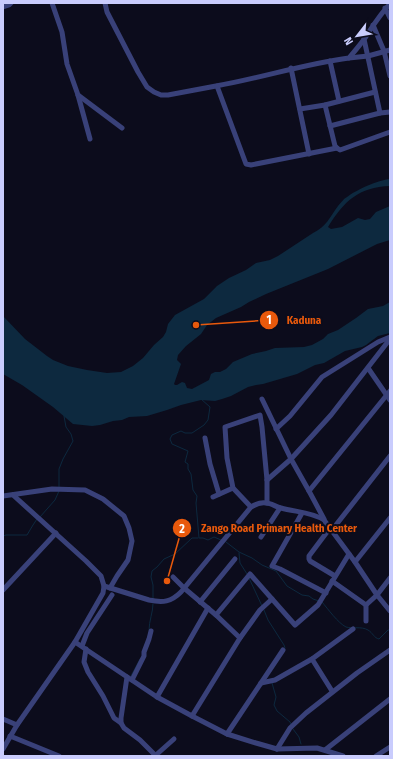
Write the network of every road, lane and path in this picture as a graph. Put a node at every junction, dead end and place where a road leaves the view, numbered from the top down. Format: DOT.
graph roads {
  1 [pos="11,3"];
  2 [pos="52,3"];
  3 [pos="105,3"];
  4 [pos="390,4"];
  5 [pos="3,8"];
  6 [pos="386,8"];
  7 [pos="390,18"];
  8 [pos="373,24"];
  9 [pos="364,39"];
  10 [pos="390,50"];
  11 [pos="384,51"];
  12 [pos="368,56"];
  13 [pos="348,58"];
  14 [pos="330,61"];
  15 [pos="291,68"];
  16 [pos="390,76"];
  17 [pos="217,86"];
  18 [pos="375,92"];
  19 [pos="78,95"];
  20 [pos="339,101"];
  21 [pos="325,105"];
  22 [pos="300,109"];
  23 [pos="390,112"];
  24 [pos="380,113"];
  25 [pos="330,126"];
  26 [pos="122,128"];
  27 [pos="390,132"];
  28 [pos="90,139"];
  29 [pos="337,148"];
  30 [pos="309,154"];
  31 [pos="390,338"];
  32 [pos="368,368"];
  33 [pos="389,395"];
  34 [pos="262,399"];
  35 [pos="276,429"];
  36 [pos="205,438"];
  37 [pos="390,456"];
  38 [pos="291,459"];
  39 [pos="267,480"];
  40 [pos="233,488"];
  41 [pos="309,491"];
  42 [pos="219,494"];
  43 [pos="14,495"];
  44 [pos="3,496"];
  45 [pos="213,496"];
  46 [pos="266,503"];
  47 [pos="251,507"];
  48 [pos="280,508"];
  49 [pos="302,513"];
  50 [pos="390,518"];
  51 [pos="324,520"];
  52 [pos="331,529"];
  53 [pos="56,533"];
  54 [pos="261,537"];
  55 [pos="349,554"];
  56 [pos="235,559"];
  57 [pos="355,562"];
  58 [pos="173,577"];
  59 [pos="333,578"];
  60 [pos="390,578"];
  61 [pos="107,587"];
  62 [pos="184,588"];
  63 [pos="3,590"];
  64 [pos="326,593"];
  65 [pos="112,595"];
  66 [pos="377,595"];
  67 [pos="272,599"];
  68 [pos="200,602"];
  69 [pos="366,606"];
  70 [pos="208,608"];
  71 [pos="390,611"];
  72 [pos="216,615"];
  73 [pos="366,621"];
  74 [pos="352,629"];
  75 [pos="151,631"];
  76 [pos="240,638"];
  77 [pos="75,642"];
  78 [pos="84,647"];
  79 [pos="283,650"];
  80 [pos="390,650"];
  81 [pos="312,659"];
  82 [pos="126,677"];
  83 [pos="132,680"];
  84 [pos="261,683"];
  85 [pos="332,691"];
  86 [pos="157,697"];
  87 [pos="390,699"];
  88 [pos="192,716"];
  89 [pos="3,719"];
  90 [pos="121,723"];
  91 [pos="17,725"];
  92 [pos="227,734"];
  93 [pos="10,736"];
  94 [pos="174,739"];
  95 [pos="390,747"];
  96 [pos="3,749"];
  97 [pos="277,749"];
  98 [pos="325,750"];
  99 [pos="59,756"];
  100 [pos="156,756"];
  101 [pos="343,756"];
  102 [pos="376,756"];
  1 -- 5 [label="street"];
  2 -- 19 [label="street"];
  3 -- 17 [label="street"];
  4 -- 6 [label="street"];
  6 -- 7 [label="street"];
  6 -- 8 [label="street"];
  8 -- 9 [label="street"];
  8 -- 11 [label="street"];
  9 -- 12 [label="street"];
  9 -- 13 [label="street"];
  10 -- 11 [label="street"];
  11 -- 12 [label="street"];
  11 -- 16 [label="street"];
  12 -- 13 [label="street"];
  12 -- 18 [label="street"];
  13 -- 14 [label="street"];
  14 -- 15 [label="street"];
  14 -- 20 [label="street"];
  15 -- 17 [label="street"];
  15 -- 22 [label="street"];
  17 -- 30 [label="street"];
  18 -- 20 [label="street"];
  18 -- 24 [label="street"];
  19 -- 26 [label="street"];
  19 -- 28 [label="street"];
  20 -- 21 [label="street"];
  21 -- 22 [label="street"];
  21 -- 25 [label="street"];
  22 -- 30 [label="street"];
  23 -- 24 [label="street"];
  24 -- 25 [label="street"];
  25 -- 29 [label="street"];
  27 -- 29 [label="street"];
  29 -- 30 [label="street"];
  31 -- 32 [label="street"];
  31 -- 35 [label="street"];
  32 -- 33 [label="street"];
  32 -- 38 [label="street"];
  33 -- 41 [label="street"];
  34 -- 35 [label="street"];
  35 -- 38 [label="street"];
  36 -- 42 [label="street"];
  37 -- 52 [label="street"];
  38 -- 39 [label="street"];
  38 -- 41 [label="street"];
  39 -- 40 [label="street"];
  39 -- 46 [label="street"];
  40 -- 42 [label="street"];
  40 -- 47 [label="street"];
  41 -- 51 [label="street"];
  42 -- 45 [label="street"];
  43 -- 44 [label="street"];
  43 -- 53 [label="street"];
  43 -- 61 [label="street"];
  46 -- 47 [label="street"];
  46 -- 48 [label="street"];
  47 -- 62 [label="street"];
  48 -- 49 [label="street"];
  48 -- 54 [label="street"];
  49 -- 51 [label="street"];
  49 -- 64 [label="street"];
  50 -- 57 [label="street"];
  51 -- 52 [label="street"];
  52 -- 55 [label="street"];
  52 -- 59 [label="street"];
  53 -- 61 [label="street"];
  53 -- 63 [label="street"];
  55 -- 57 [label="street"];
  55 -- 59 [label="street"];
  56 -- 68 [label="street"];
  57 -- 66 [label="street"];
  58 -- 62 [label="street"];
  59 -- 64 [label="street"];
  59 -- 69 [label="street"];
  60 -- 66 [label="street"];
  61 -- 62 [label="street"];
  61 -- 77 [label="street"];
  62 -- 68 [label="street"];
  64 -- 67 [label="street"];
  65 -- 78 [label="street"];
  66 -- 69 [label="street"];
  66 -- 71 [label="street"];
  67 -- 72 [label="street"];
  67 -- 76 [label="street"];
  68 -- 70 [label="street"];
  69 -- 73 [label="street"];
  70 -- 72 [label="street"];
  70 -- 86 [label="street"];
  72 -- 76 [label="street"];
  74 -- 81 [label="street"];
  75 -- 83 [label="street"];
  76 -- 88 [label="street"];
  77 -- 78 [label="street"];
  77 -- 91 [label="street"];
  78 -- 82 [label="street"];
  78 -- 90 [label="street"];
  79 -- 84 [label="street"];
  80 -- 85 [label="street"];
  81 -- 84 [label="street"];
  81 -- 85 [label="street"];
  82 -- 83 [label="street"];
  82 -- 90 [label="street"];
  83 -- 86 [label="street"];
  84 -- 92 [label="street"];
  85 -- 97 [label="street"];
  86 -- 88 [label="street"];
  87 -- 98 [label="street"];
  88 -- 92 [label="street"];
  89 -- 91 [label="street"];
  90 -- 100 [label="street"];
  91 -- 93 [label="street"];
  92 -- 97 [label="street"];
  93 -- 96 [label="street"];
  93 -- 99 [label="street"];
  94 -- 100 [label="street"];
  95 -- 102 [label="street"];
  97 -- 98 [label="street"];
  98 -- 101 [label="street"];
}
